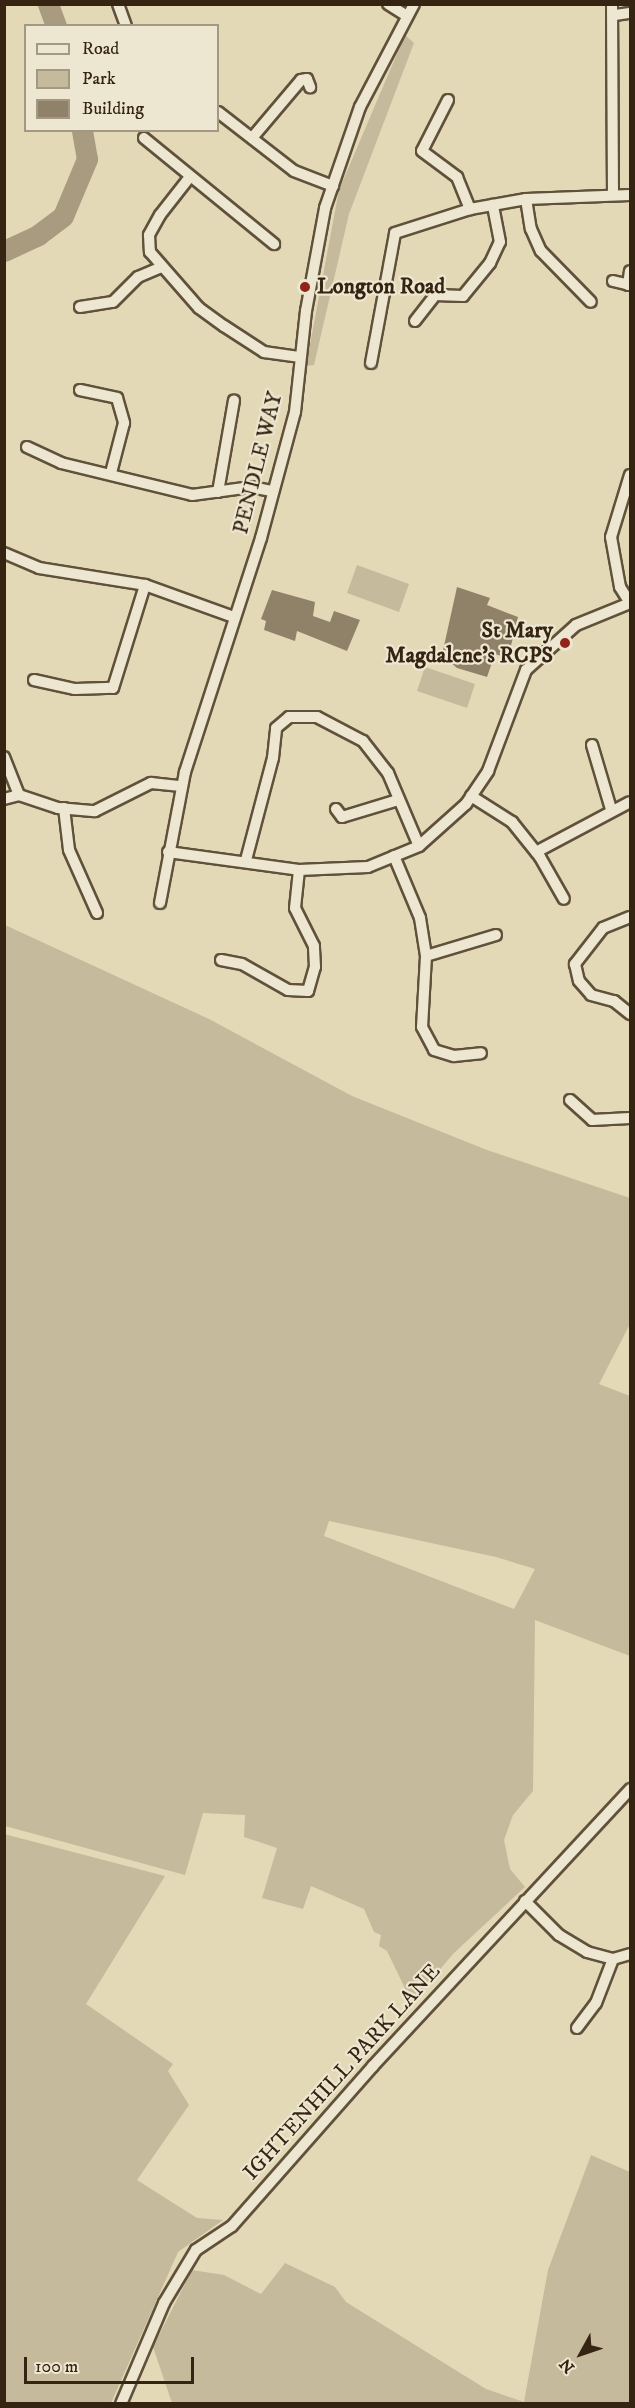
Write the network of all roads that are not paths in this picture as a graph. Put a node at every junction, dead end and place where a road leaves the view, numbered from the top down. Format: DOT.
graph roads {
  1 [pos="118,4"];
  2 [pos="388,4"];
  3 [pos="414,4"];
  4 [pos="613,10"];
  5 [pos="630,13"];
  6 [pos="407,16"];
  7 [pos="125,24"];
  8 [pos="310,87"];
  9 [pos="448,100"];
  10 [pos="219,113"];
  11 [pos="144,138"];
  12 [pos="252,138"];
  13 [pos="189,178"];
  14 [pos="333,186"];
  15 [pos="613,194"];
  16 [pos="630,195"];
  17 [pos="526,199"];
  18 [pos="493,205"];
  19 [pos="470,209"];
  20 [pos="274,244"];
  21 [pos="161,267"];
  22 [pos="630,271"];
  23 [pos="613,281"];
  24 [pos="629,285"];
  25 [pos="591,302"];
  26 [pos="80,306"];
  27 [pos="415,321"];
  28 [pos="299,357"];
  29 [pos="371,363"];
  30 [pos="80,390"];
  31 [pos="234,400"];
  32 [pos="27,447"];
  33 [pos="111,472"];
  34 [pos="630,475"];
  35 [pos="272,491"];
  36 [pos="218,492"];
  37 [pos="4,553"];
  38 [pos="148,587"];
  39 [pos="630,603"];
  40 [pos="234,617"];
  41 [pos="34,680"];
  42 [pos="592,745"];
  43 [pos="4,757"];
  44 [pos="181,786"];
  45 [pos="19,795"];
  46 [pos="471,796"];
  47 [pos="4,799"];
  48 [pos="398,800"];
  49 [pos="630,802"];
  50 [pos="64,808"];
  51 [pos="336,809"];
  52 [pos="611,809"];
  53 [pos="419,846"];
  54 [pos="168,852"];
  55 [pos="536,852"];
  56 [pos="394,856"];
  57 [pos="246,860"];
  58 [pos="299,870"];
  59 [pos="564,899"];
  60 [pos="160,903"];
  61 [pos="97,913"];
  62 [pos="630,917"];
  63 [pos="496,935"];
  64 [pos="426,956"];
  65 [pos="220,960"];
  66 [pos="630,1014"];
  67 [pos="481,1053"];
  68 [pos="570,1100"];
  69 [pos="630,1118"];
  70 [pos="630,1789"];
  71 [pos="525,1901"];
  72 [pos="630,1954"];
  73 [pos="613,1959"];
  74 [pos="577,2028"];
  75 [pos="121,2403"];
  1 -- 7 [label="street"];
  2 -- 6 [label="street"];
  3 -- 6 [label="street, PENDLE WAY"];
  4 -- 5 [label="street"];
  4 -- 15 [label="street"];
  6 -- 14 [label="street, PENDLE WAY"];
  8 -- 12 [label="street"];
  9 -- 19 [label="street"];
  10 -- 12 [label="street"];
  11 -- 13 [label="street"];
  12 -- 14 [label="street"];
  13 -- 20 [label="street"];
  13 -- 21 [label="street"];
  14 -- 28 [label="street, PENDLE WAY"];
  15 -- 16 [label="street"];
  15 -- 17 [label="street"];
  17 -- 18 [label="street"];
  17 -- 25 [label="street"];
  18 -- 19 [label="street"];
  18 -- 27 [label="street"];
  19 -- 29 [label="street"];
  21 -- 26 [label="street"];
  21 -- 28 [label="street"];
  22 -- 24 [label="street"];
  23 -- 24 [label="street"];
  28 -- 35 [label="street, PENDLE WAY"];
  30 -- 33 [label="street"];
  31 -- 36 [label="street"];
  32 -- 33 [label="street"];
  33 -- 36 [label="street"];
  34 -- 39 [label="street"];
  35 -- 36 [label="street"];
  35 -- 40 [label="street, PENDLE WAY"];
  37 -- 38 [label="street"];
  38 -- 40 [label="street"];
  38 -- 41 [label="street"];
  39 -- 46 [label="street"];
  40 -- 44 [label="street, PENDLE WAY"];
  42 -- 52 [label="street"];
  43 -- 45 [label="street"];
  44 -- 50 [label="street"];
  44 -- 54 [label="street, PENDLE WAY"];
  45 -- 47 [label="street"];
  45 -- 50 [label="street"];
  46 -- 53 [label="street"];
  46 -- 55 [label="street"];
  48 -- 51 [label="street"];
  48 -- 53 [label="street"];
  48 -- 57 [label="street"];
  49 -- 52 [label="street"];
  50 -- 61 [label="street"];
  52 -- 55 [label="street"];
  53 -- 56 [label="street"];
  54 -- 57 [label="street"];
  54 -- 60 [label="street, PENDLE WAY"];
  55 -- 59 [label="street"];
  56 -- 58 [label="street"];
  56 -- 64 [label="street"];
  57 -- 58 [label="street"];
  58 -- 65 [label="street"];
  62 -- 66 [label="street"];
  63 -- 64 [label="street"];
  64 -- 67 [label="street"];
  68 -- 69 [label="street"];
  70 -- 71 [label="street, IGHTENHILL PARK LANE"];
  71 -- 73 [label="street"];
  71 -- 75 [label="street, IGHTENHILL PARK LANE"];
  72 -- 73 [label="street"];
  73 -- 74 [label="street"];
}
